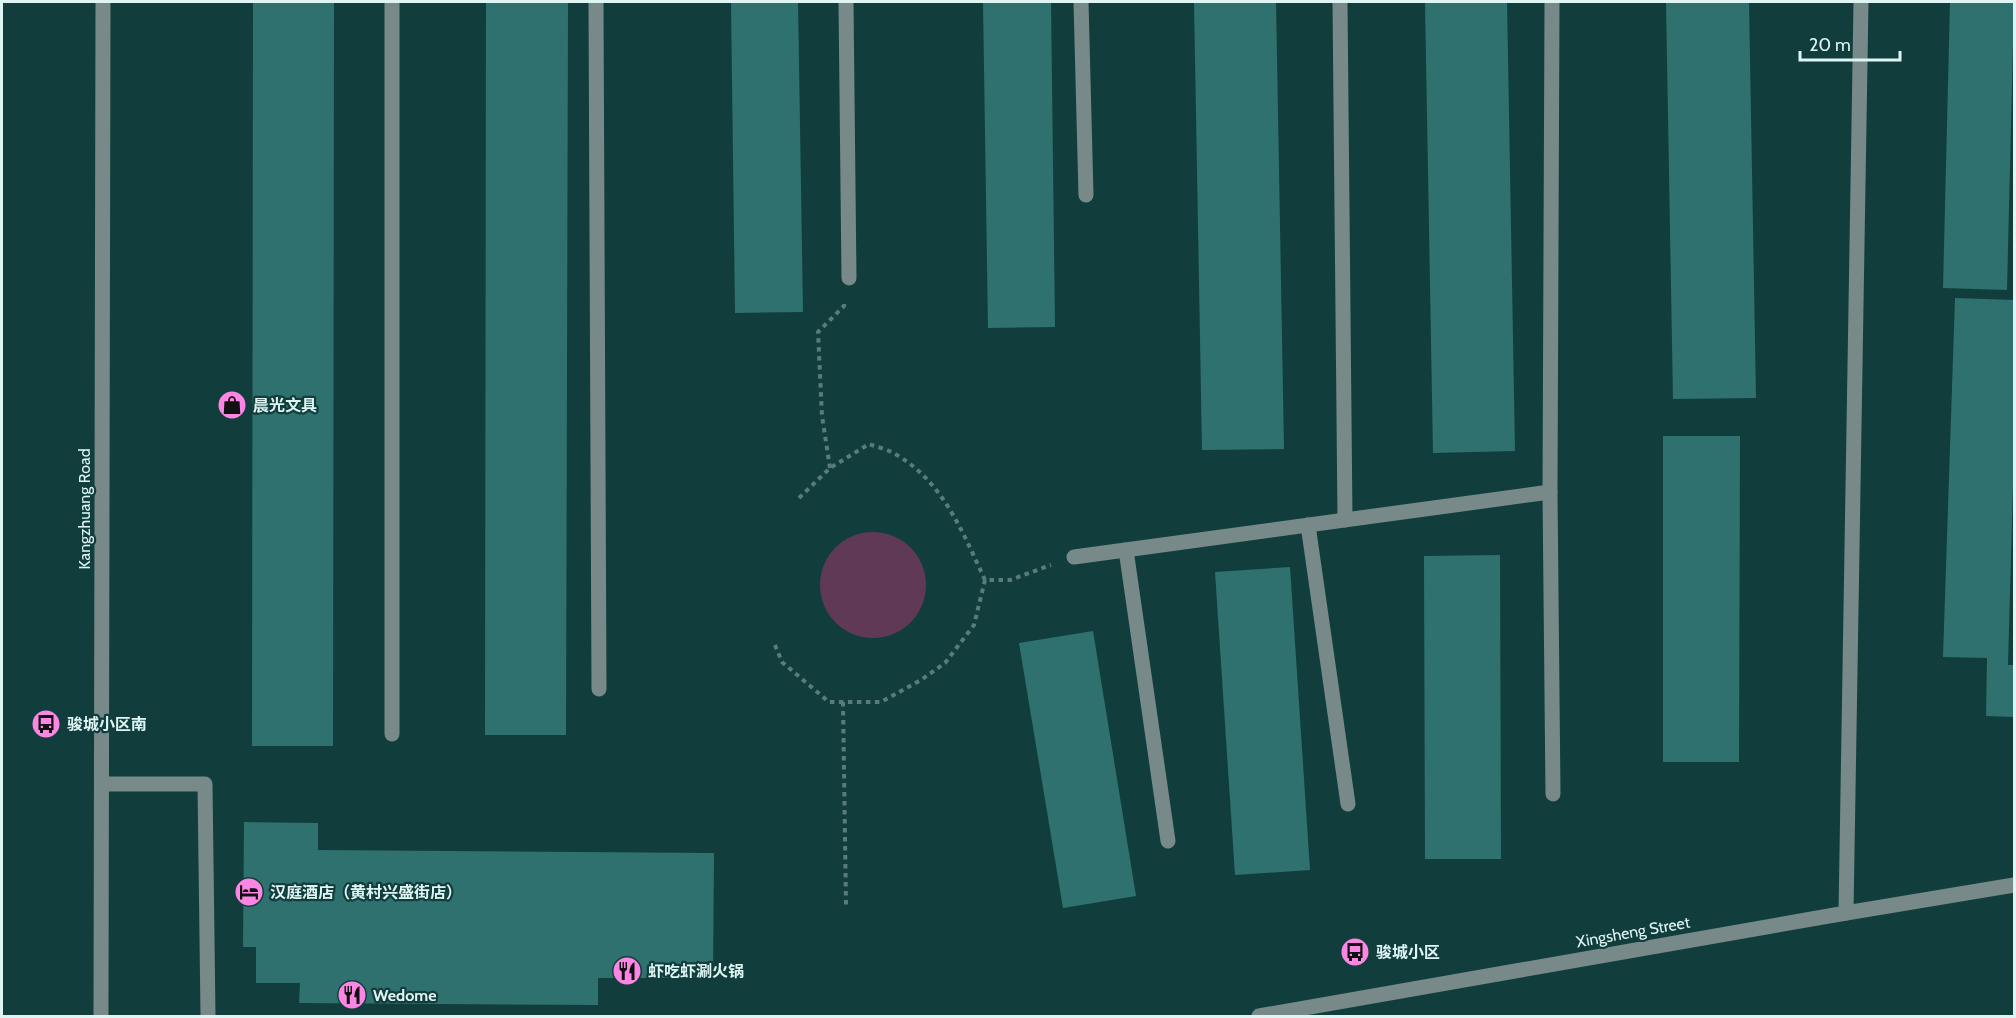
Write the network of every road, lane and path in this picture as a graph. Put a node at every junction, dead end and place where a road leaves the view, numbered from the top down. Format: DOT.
graph roads {
  1 [pos="103,2"];
  2 [pos="392,2"];
  3 [pos="596,2"];
  4 [pos="846,2"];
  5 [pos="1081,2"];
  6 [pos="1340,2"];
  7 [pos="1552,2"];
  8 [pos="1861,2"];
  9 [pos="1086,195"];
  10 [pos="849,278"];
  11 [pos="830,468"];
  12 [pos="1550,492"];
  13 [pos="799,498"];
  14 [pos="1345,520"];
  15 [pos="1308,525"];
  16 [pos="1126,550"];
  17 [pos="1074,556"];
  18 [pos="986,580"];
  19 [pos="775,645"];
  20 [pos="599,689"];
  21 [pos="843,702"];
  22 [pos="392,734"];
  23 [pos="102,784"];
  24 [pos="1553,794"];
  25 [pos="1348,804"];
  26 [pos="1168,841"];
  27 [pos="2014,885"];
  28 [pos="846,905"];
  29 [pos="1846,913"];
  30 [pos="102,1017"];
  31 [pos="208,1017"];
  32 [pos="1258,1017"];
  1 -- 23 [label="street, Kangzhuang Road"];
  2 -- 22 [label="street"];
  3 -- 20 [label="street"];
  4 -- 10 [label="street"];
  5 -- 9 [label="street"];
  6 -- 14 [label="street"];
  7 -- 12 [label="street"];
  8 -- 29 [label="street"];
  10 -- 11 [label="path"];
  11 -- 13 [label="path"];
  11 -- 18 [label="path"];
  12 -- 14 [label="street"];
  12 -- 24 [label="street"];
  14 -- 15 [label="street"];
  15 -- 16 [label="street"];
  15 -- 25 [label="street"];
  16 -- 17 [label="street"];
  16 -- 26 [label="street"];
  17 -- 18 [label="path"];
  18 -- 21 [label="path"];
  19 -- 21 [label="path"];
  21 -- 28 [label="path"];
  23 -- 30 [label="street, Kangzhuang Road"];
  23 -- 31 [label="street"];
  27 -- 29 [label="street, Xingsheng Street"];
  29 -- 32 [label="street, Xingsheng Street"];
}
